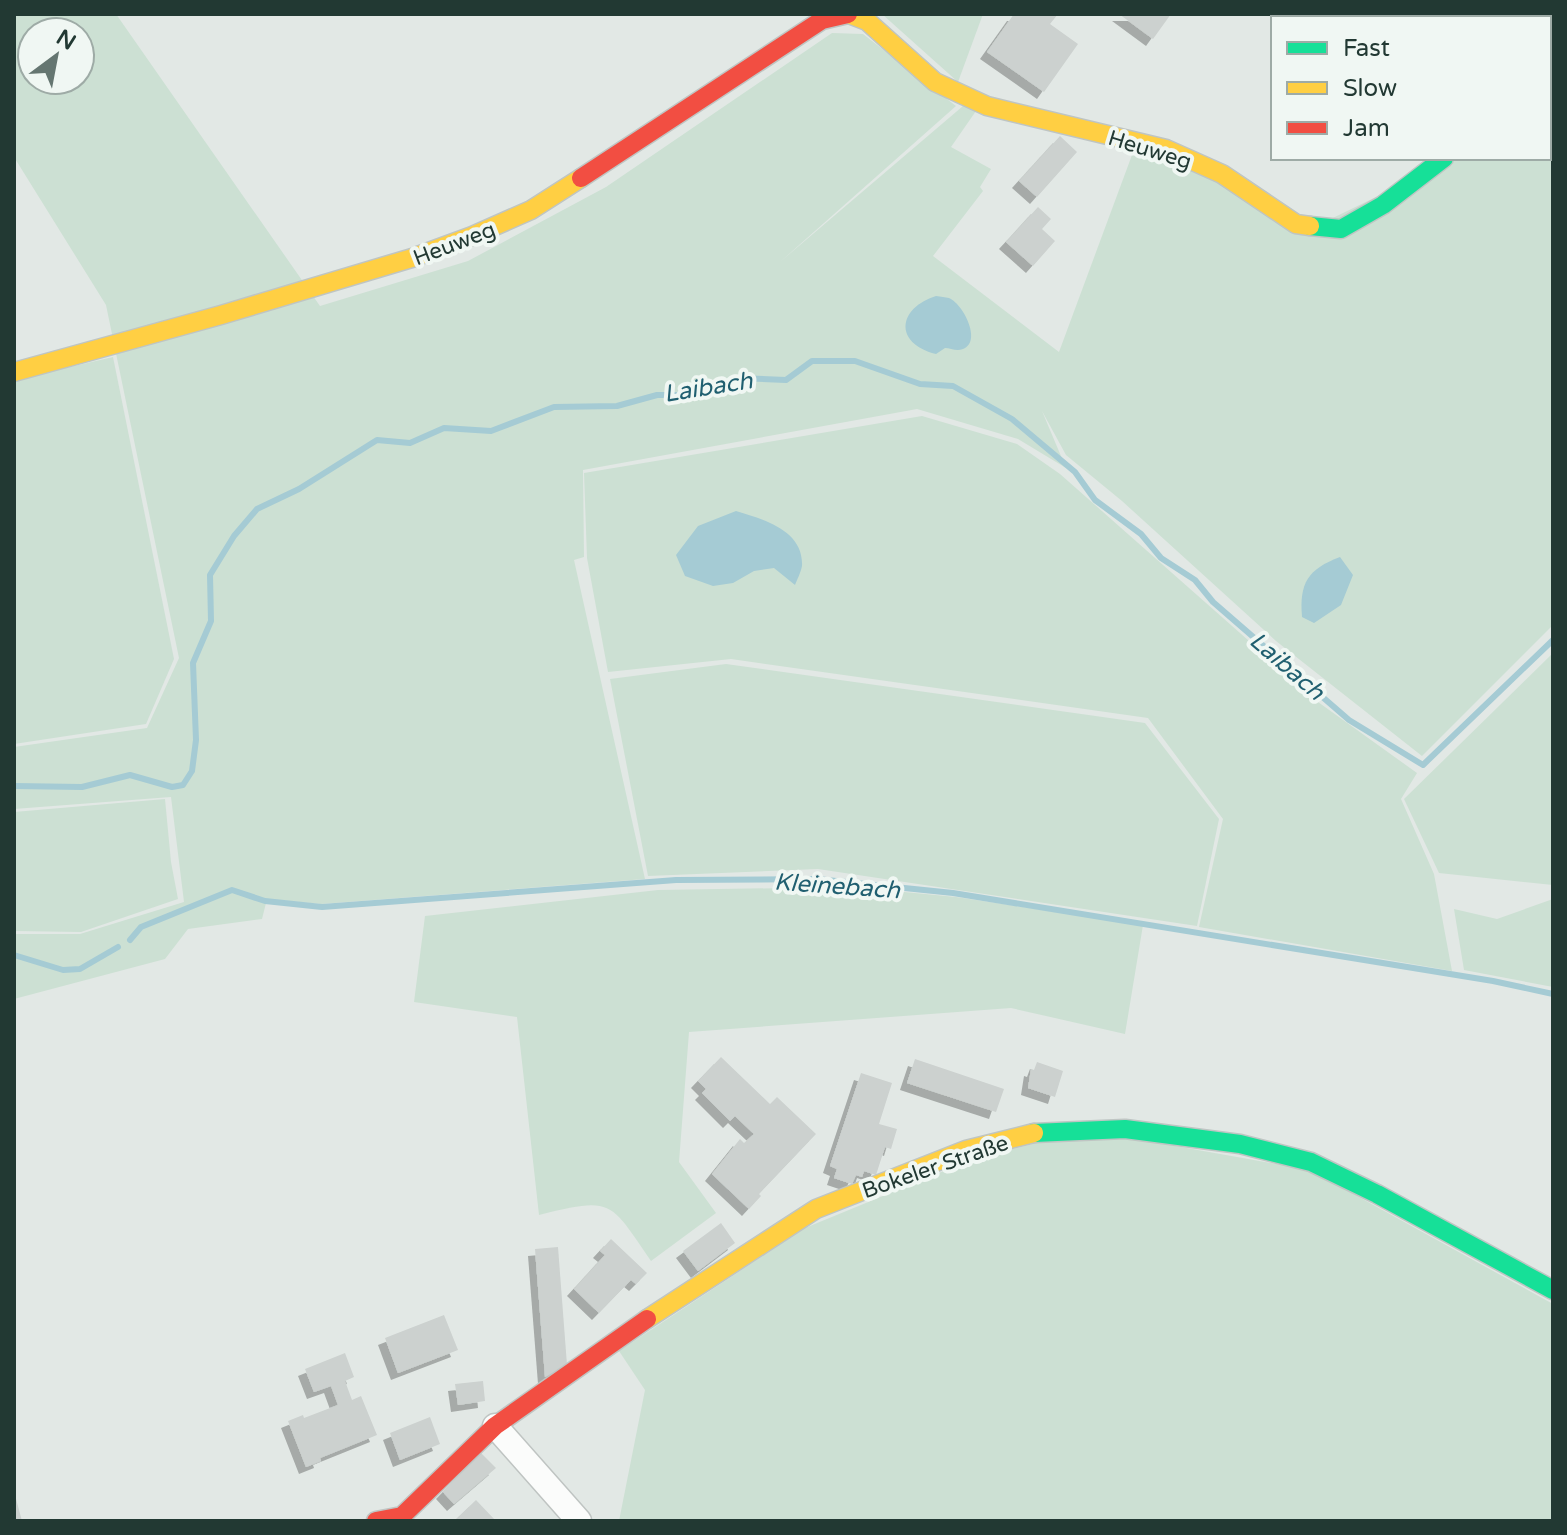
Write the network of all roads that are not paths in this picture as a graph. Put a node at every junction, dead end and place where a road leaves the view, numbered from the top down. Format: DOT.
graph roads {
  1 [pos="849,14"];
  2 [pos="1441,160"];
  3 [pos="14,372"];
  4 [pos="1553,1290"];
  5 [pos="495,1426"];
  6 [pos="400,1518"];
  7 [pos="376,1521"];
  8 [pos="579,1521"];
  1 -- 2 [label="street, Heuweg"];
  1 -- 3 [label="street, Heuweg"];
  4 -- 5 [label="street, Bokeler Straße"];
  5 -- 6 [label="street, Bokeler Straße"];
  5 -- 8 [label="street"];
  6 -- 7 [label="street, Bokeler Straße"];
}
